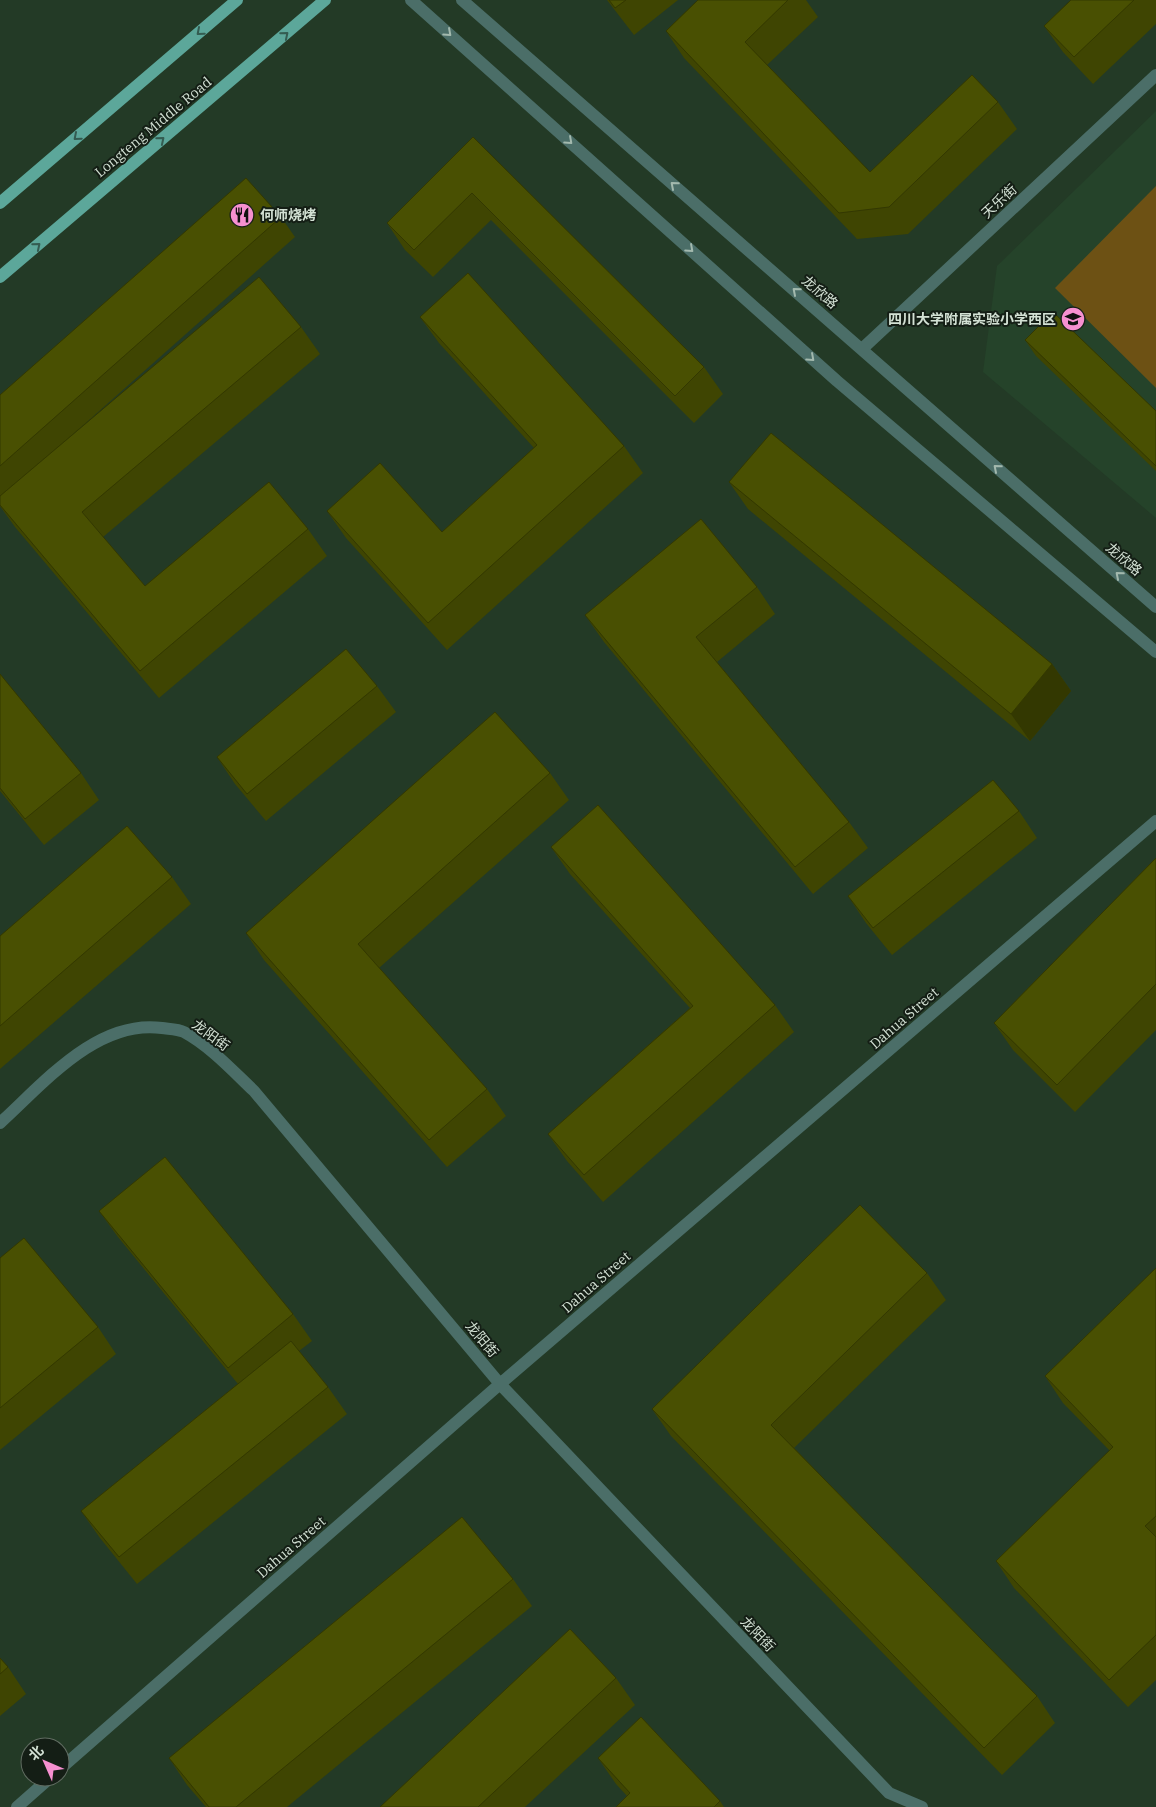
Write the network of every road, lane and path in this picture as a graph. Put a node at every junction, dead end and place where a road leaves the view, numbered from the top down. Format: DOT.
graph roads {
  1 [pos="237,0"];
  2 [pos="325,0"];
  3 [pos="411,0"];
  4 [pos="462,0"];
  5 [pos="1156,75"];
  6 [pos="0,203"];
  7 [pos="0,277"];
  8 [pos="862,348"];
  9 [pos="1156,608"];
  10 [pos="1156,652"];
  11 [pos="1156,821"];
  12 [pos="0,1122"];
  13 [pos="500,1384"];
  14 [pos="70,1760"];
  15 [pos="40,1787"];
  16 [pos="17,1807"];
  17 [pos="922,1807"];
  1 -- 6 [label="main road, one-way"];
  7 -- 2 [label="main road, Longteng Middle Road, one-way"];
  3 -- 10 [label="street, one-way"];
  8 -- 4 [label="street, 龙欣路, one-way"];
  5 -- 8 [label="street, 天乐街"];
  9 -- 8 [label="street, 龙欣路, one-way"];
  11 -- 13 [label="street, Dahua Street"];
  12 -- 13 [label="street, 龙阳街"];
  13 -- 14 [label="street, Dahua Street"];
  13 -- 17 [label="street, 龙阳街"];
  15 -- 16 [label="street"];
}
